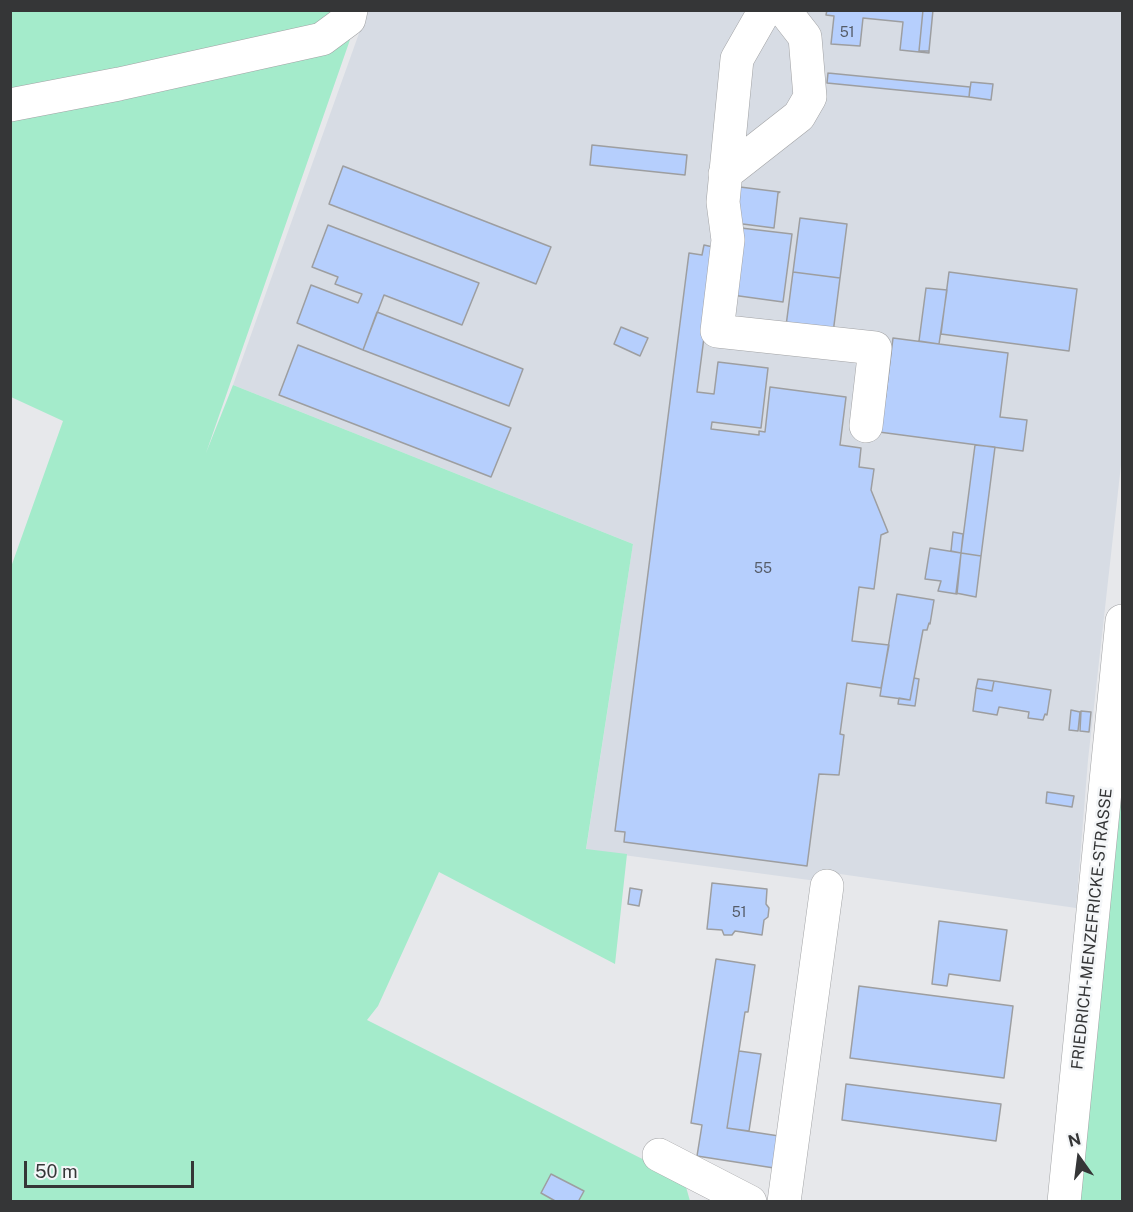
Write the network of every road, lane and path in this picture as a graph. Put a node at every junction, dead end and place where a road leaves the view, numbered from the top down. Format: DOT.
graph roads {
  1 [pos="351,10"];
  2 [pos="765,10"];
  3 [pos="784,10"];
  4 [pos="10,105"];
  5 [pos="725,174"];
  6 [pos="866,426"];
  7 [pos="1122,621"];
  8 [pos="827,886"];
  9 [pos="659,1155"];
  10 [pos="750,1202"];
  11 [pos="784,1202"];
  12 [pos="1064,1202"];
  1 -- 4 [label="street"];
  2 -- 5 [label="street"];
  3 -- 5 [label="street"];
  5 -- 6 [label="street"];
  7 -- 12 [label="street, FRIEDRICH-MENZEFRICKE-STRASSE"];
  8 -- 11 [label="street"];
  9 -- 10 [label="street"];
}
